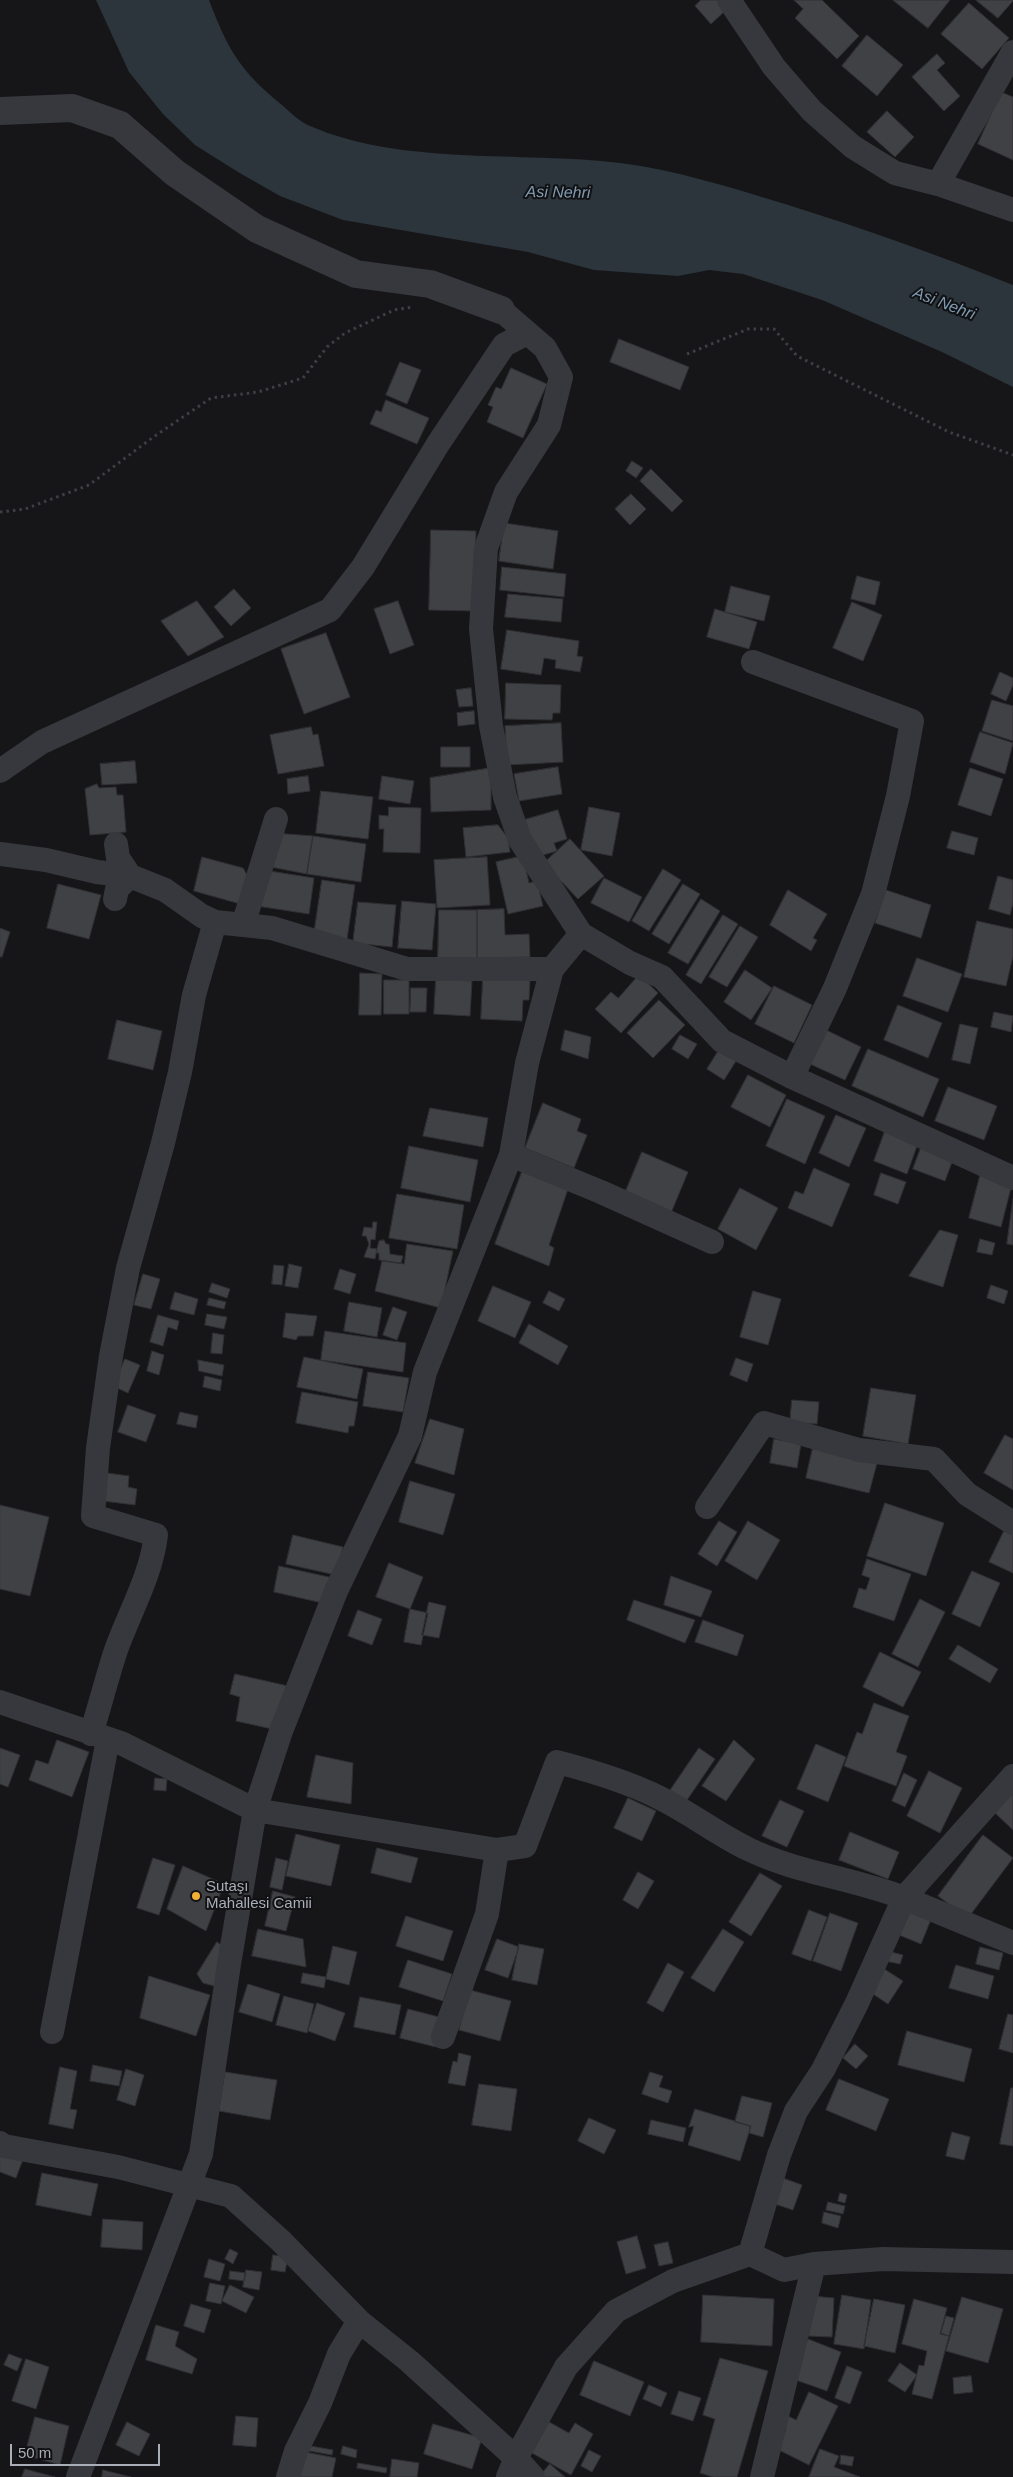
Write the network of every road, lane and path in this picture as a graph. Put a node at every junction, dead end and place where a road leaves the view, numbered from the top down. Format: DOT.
graph roads {
  1 [pos="730,0"];
  2 [pos="1013,52"];
  3 [pos="0,111"];
  4 [pos="938,184"];
  5 [pos="1013,210"];
  6 [pos="420,306"];
  7 [pos="500,310"];
  8 [pos="527,333"];
  9 [pos="687,354"];
  10 [pos="1013,455"];
  11 [pos="0,512"];
  12 [pos="753,662"];
  13 [pos="0,771"];
  14 [pos="276,819"];
  15 [pos="116,844"];
  16 [pos="0,854"];
  17 [pos="130,876"];
  18 [pos="114,899"];
  19 [pos="215,922"];
  20 [pos="243,926"];
  21 [pos="581,934"];
  22 [pos="552,969"];
  23 [pos="792,1077"];
  24 [pos="511,1155"];
  25 [pos="1013,1178"];
  26 [pos="712,1242"];
  27 [pos="707,1507"];
  28 [pos="1013,1523"];
  29 [pos="0,1702"];
  30 [pos="99,1736"];
  31 [pos="1013,1776"];
  32 [pos="255,1810"];
  33 [pos="497,1850"];
  34 [pos="904,1898"];
  35 [pos="1013,1943"];
  36 [pos="52,2032"];
  37 [pos="443,2037"];
  38 [pos="0,2143"];
  39 [pos="189,2185"];
  40 [pos="750,2254"];
  41 [pos="1013,2262"];
  42 [pos="814,2264"];
  43 [pos="359,2321"];
  44 [pos="512,2467"];
  45 [pos="78,2477"];
  46 [pos="288,2477"];
  47 [pos="533,2477"];
  48 [pos="762,2477"];
  1 -- 4 [label="street"];
  2 -- 4 [label="street"];
  3 -- 7 [label="street"];
  4 -- 5 [label="street"];
  6 -- 11 [label="path"];
  7 -- 8 [label="street"];
  8 -- 13 [label="street"];
  8 -- 21 [label="street"];
  9 -- 10 [label="path"];
  12 -- 23 [label="street"];
  14 -- 20 [label="street"];
  15 -- 17 [label="street"];
  16 -- 17 [label="street"];
  17 -- 18 [label="street"];
  17 -- 19 [label="street"];
  19 -- 20 [label="street"];
  19 -- 30 [label="street"];
  20 -- 22 [label="street"];
  21 -- 22 [label="street"];
  21 -- 23 [label="street"];
  22 -- 24 [label="street"];
  23 -- 25 [label="street"];
  24 -- 26 [label="street"];
  24 -- 32 [label="street"];
  27 -- 28 [label="street"];
  29 -- 30 [label="street"];
  30 -- 32 [label="street"];
  30 -- 36 [label="street"];
  31 -- 34 [label="street"];
  32 -- 33 [label="street"];
  32 -- 39 [label="street"];
  33 -- 34 [label="street"];
  33 -- 37 [label="street"];
  34 -- 35 [label="street"];
  34 -- 40 [label="street"];
  38 -- 39 [label="street"];
  39 -- 43 [label="street"];
  39 -- 45 [label="street"];
  40 -- 42 [label="street"];
  40 -- 44 [label="street"];
  41 -- 42 [label="street"];
  42 -- 48 [label="street"];
  43 -- 44 [label="street"];
  43 -- 46 [label="street"];
  44 -- 47 [label="street"];
}
